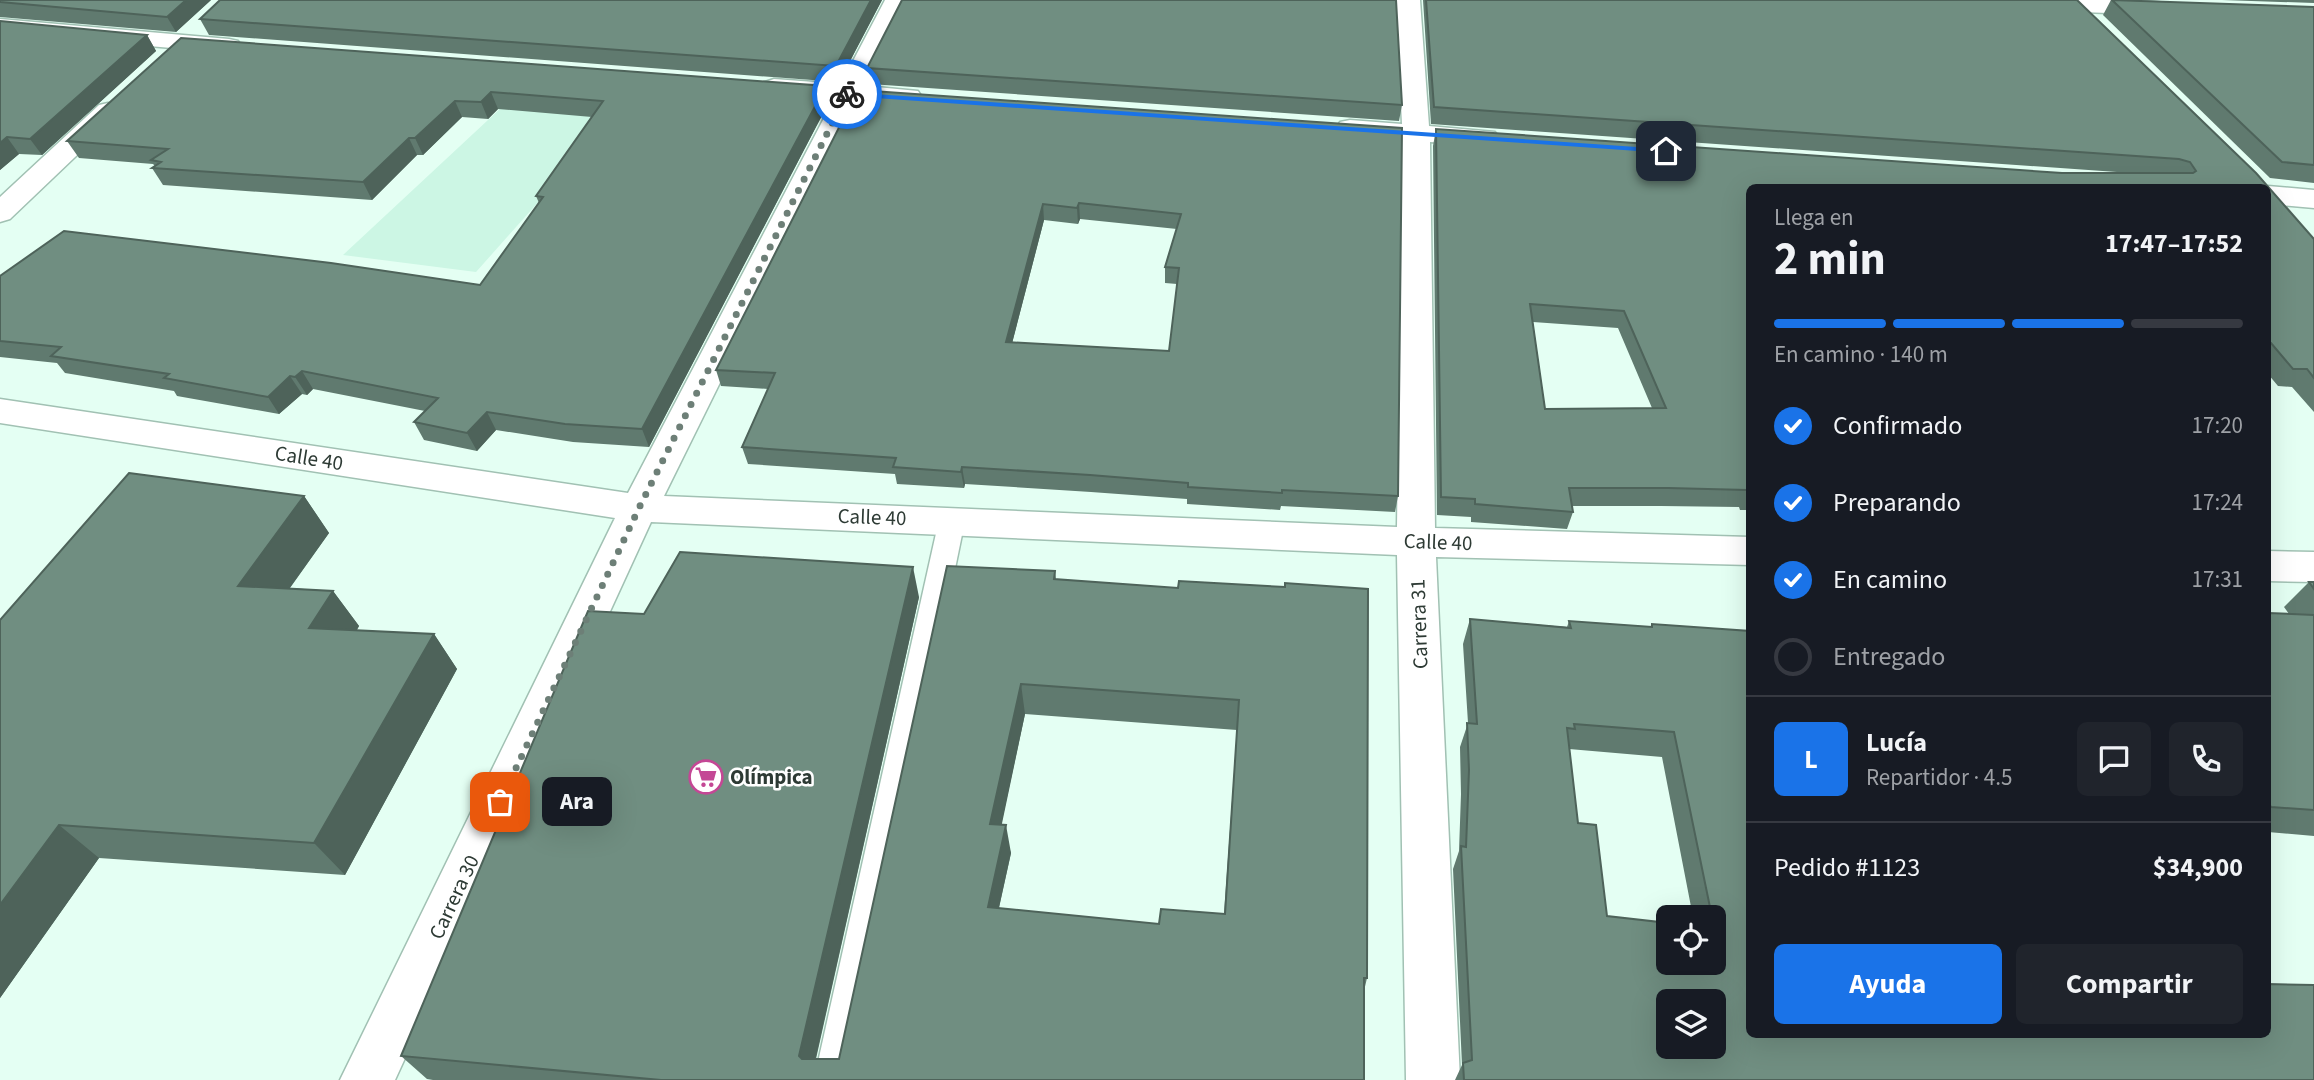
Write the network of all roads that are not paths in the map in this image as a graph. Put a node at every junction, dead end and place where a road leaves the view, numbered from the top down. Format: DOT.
graph roads {
  1 [pos="897,0"];
  2 [pos="1408,0"];
  3 [pos="1956,0"];
  4 [pos="2073,3"];
  5 [pos="2182,9"];
  6 [pos="209,17"];
  7 [pos="0,26"];
  8 [pos="2103,34"];
  9 [pos="180,43"];
  10 [pos="248,48"];
  11 [pos="160,62"];
  12 [pos="753,86"];
  13 [pos="130,90"];
  14 [pos="848,93"];
  15 [pos="931,99"];
  16 [pos="1319,126"];
  17 [pos="1416,133"];
  18 [pos="1513,140"];
  19 [pos="2271,191"];
  20 [pos="2271,199"];
  21 [pos="2314,199"];
  22 [pos="0,213"];
  23 [pos="2296,223"];
  24 [pos="0,411"];
  25 [pos="639,508"];
  26 [pos="952,520"];
  27 [pos="1416,542"];
  28 [pos="1746,551"];
  29 [pos="2271,566"];
  30 [pos="2314,567"];
  31 [pos="367,1080"];
  32 [pos="832,1080"];
  33 [pos="1433,1080"];
  1 -- 14 [label="street, Carrera 30"];
  2 -- 17 [label="street, Carrera 31"];
  3 -- 4 [label="street"];
  4 -- 5 [label="street"];
  4 -- 8 [label="street"];
  6 -- 9 [label="street"];
  7 -- 9 [label="street"];
  9 -- 10 [label="street"];
  9 -- 11 [label="street"];
  12 -- 14 [label="street"];
  13 -- 22 [label="street"];
  14 -- 15 [label="street"];
  14 -- 25 [label="street, Carrera 30"];
  16 -- 17 [label="street"];
  17 -- 18 [label="street"];
  17 -- 27 [label="street, Carrera 31"];
  19 -- 21 [label="street"];
  20 -- 23 [label="street"];
  24 -- 25 [label="street, Calle 40"];
  25 -- 26 [label="street, Calle 40"];
  25 -- 31 [label="street, Carrera 30"];
  26 -- 27 [label="street, Calle 40"];
  26 -- 32 [label="lane"];
  27 -- 28 [label="street, Calle 40"];
  27 -- 33 [label="street, Carrera 31"];
  29 -- 30 [label="street"];
}
